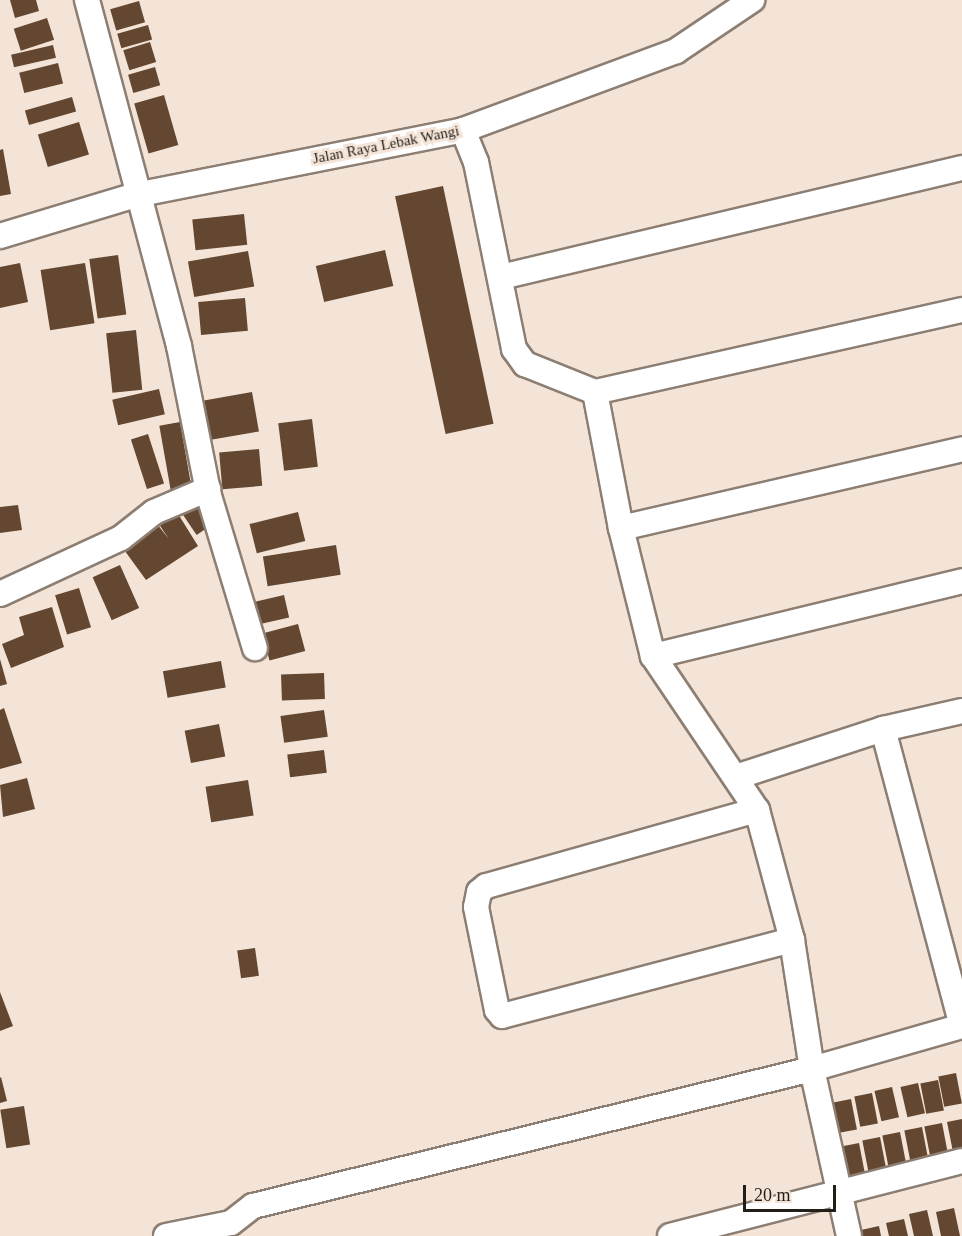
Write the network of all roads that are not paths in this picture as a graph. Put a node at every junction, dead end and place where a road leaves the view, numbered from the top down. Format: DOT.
graph roads {
  1 [pos="87,0"];
  2 [pos="752,0"];
  3 [pos="463,130"];
  4 [pos="962,168"];
  5 [pos="136,195"];
  6 [pos="0,236"];
  7 [pos="501,277"];
  8 [pos="962,310"];
  9 [pos="595,392"];
  10 [pos="962,449"];
  11 [pos="208,489"];
  12 [pos="621,528"];
  13 [pos="962,581"];
  14 [pos="0,594"];
  15 [pos="255,648"];
  16 [pos="653,656"];
  17 [pos="962,711"];
  18 [pos="883,729"];
  19 [pos="736,777"];
  20 [pos="757,810"];
  21 [pos="792,940"];
  22 [pos="962,1025"];
  23 [pos="812,1069"];
  24 [pos="962,1161"];
  25 [pos="840,1193"];
  26 [pos="232,1230"];
  27 [pos="166,1236"];
  28 [pos="670,1236"];
  29 [pos="849,1236"];
  1 -- 5 [label="street"];
  2 -- 3 [label="street, Jalan Raya Lebak Wangi"];
  3 -- 5 [label="street, Jalan Raya Lebak Wangi"];
  3 -- 7 [label="street"];
  4 -- 7 [label="street"];
  5 -- 6 [label="street, Jalan Raya Lebak Wangi"];
  5 -- 11 [label="street"];
  7 -- 9 [label="street"];
  8 -- 9 [label="street"];
  9 -- 12 [label="street"];
  10 -- 12 [label="street"];
  11 -- 14 [label="street"];
  11 -- 15 [label="street"];
  12 -- 16 [label="street"];
  13 -- 16 [label="street"];
  16 -- 19 [label="street"];
  17 -- 18 [label="street"];
  18 -- 19 [label="street"];
  18 -- 22 [label="street"];
  19 -- 20 [label="street"];
  20 -- 21 [label="street"];
  20 -- 21 [label="street"];
  21 -- 23 [label="street"];
  22 -- 23 [label="street"];
  23 -- 25 [label="street"];
  23 -- 26 [label="street"];
  24 -- 25 [label="street"];
  25 -- 28 [label="street"];
  25 -- 29 [label="street"];
  26 -- 27 [label="street"];
}
